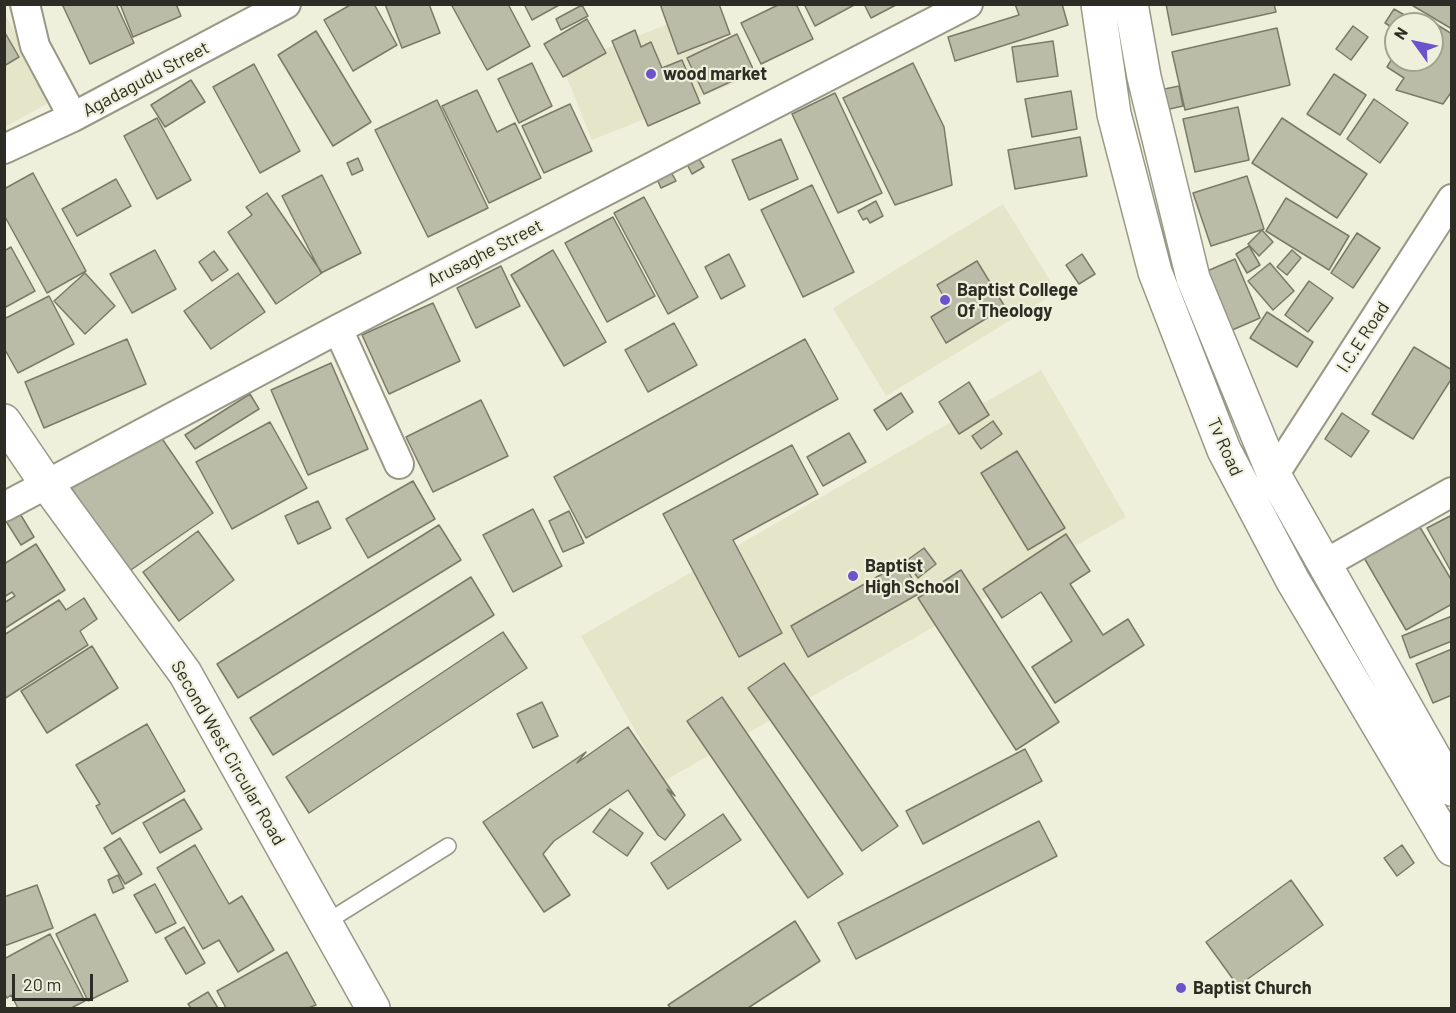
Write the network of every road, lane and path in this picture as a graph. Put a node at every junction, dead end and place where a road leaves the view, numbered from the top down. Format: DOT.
graph roads {
  1 [pos="25,4"];
  2 [pos="285,4"];
  3 [pos="968,4"];
  4 [pos="1098,4"];
  5 [pos="1131,4"];
  6 [pos="73,117"];
  7 [pos="4,149"];
  8 [pos="1452,199"];
  9 [pos="338,329"];
  10 [pos="4,421"];
  11 [pos="399,464"];
  12 [pos="1274,475"];
  13 [pos="46,483"];
  14 [pos="1452,492"];
  15 [pos="4,507"];
  16 [pos="1323,565"];
  17 [pos="1452,789"];
  18 [pos="448,846"];
  19 [pos="1452,849"];
  20 [pos="325,923"];
  21 [pos="373,1008"];
  1 -- 6 [label="street"];
  2 -- 6 [label="street, Agadagudu Street"];
  3 -- 9 [label="street, Arusaghe Street"];
  4 -- 19 [label="street, Tv Road"];
  5 -- 12 [label="street, Tv Road"];
  6 -- 7 [label="street, Agadagudu Street"];
  8 -- 12 [label="street, I.C.E Road"];
  9 -- 11 [label="street"];
  9 -- 13 [label="street, Arusaghe Street"];
  10 -- 13 [label="street, Second West Circular Road"];
  12 -- 16 [label="street, Tv Road"];
  13 -- 15 [label="street, Arusaghe Street"];
  13 -- 20 [label="street, Second West Circular Road"];
  14 -- 16 [label="street"];
  16 -- 17 [label="street, Tv Road"];
  18 -- 20 [label="lane"];
  20 -- 21 [label="street, Second West Circular Road"];
}
